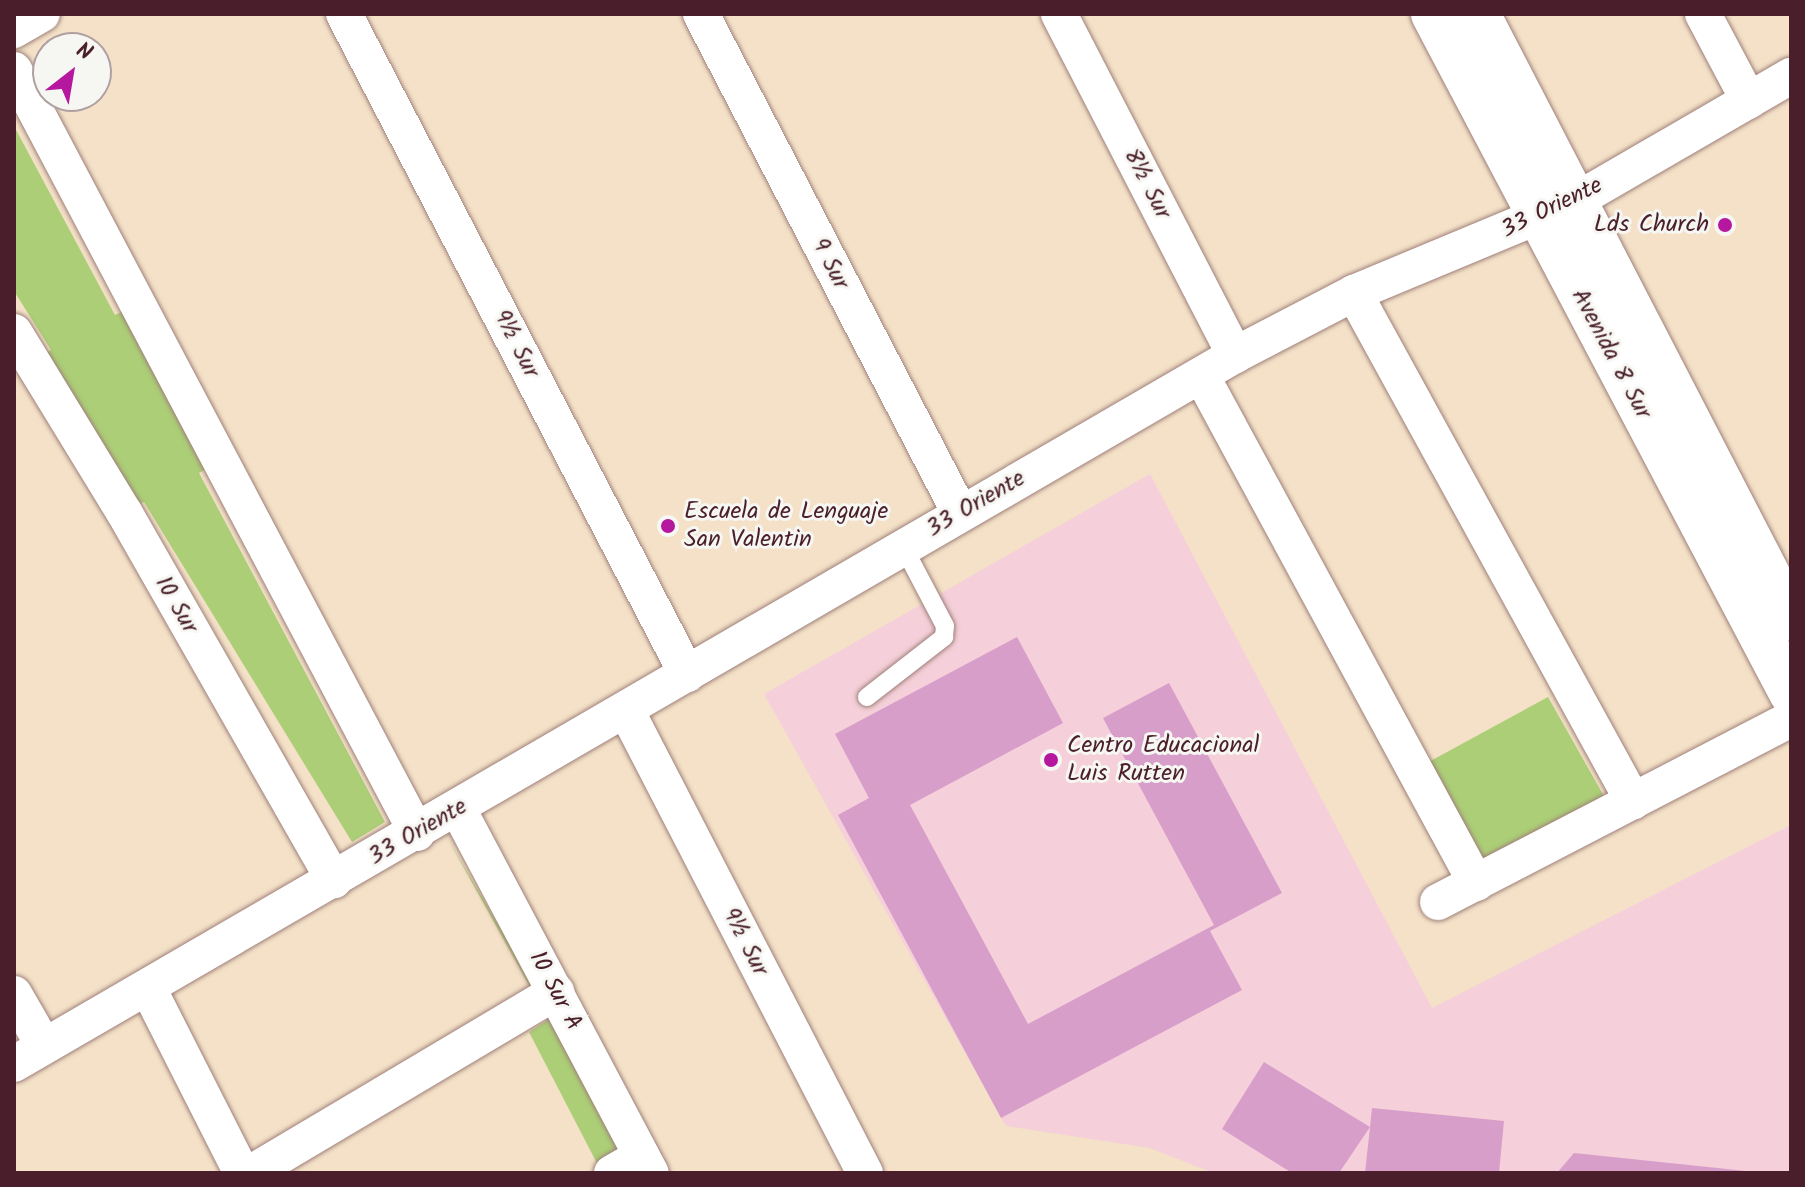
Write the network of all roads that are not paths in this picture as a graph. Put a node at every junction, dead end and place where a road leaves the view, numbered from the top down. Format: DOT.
graph roads {
  1 [pos="42,14"];
  2 [pos="344,14"];
  3 [pos="701,14"];
  4 [pos="1059,14"];
  5 [pos="1433,14"];
  6 [pos="1478,14"];
  7 [pos="1703,14"];
  8 [pos="14,30"];
  9 [pos="14,70"];
  10 [pos="1791,76"];
  11 [pos="1749,101"];
  12 [pos="1557,210"];
  13 [pos="1354,293"];
  14 [pos="14,332"];
  15 [pos="1235,355"];
  16 [pos="1201,375"];
  17 [pos="960,513"];
  18 [pos="903,546"];
  19 [pos="1791,619"];
  20 [pos="687,674"];
  21 [pos="1789,691"];
  22 [pos="867,697"];
  23 [pos="626,710"];
  24 [pos="1633,801"];
  25 [pos="458,809"];
  26 [pos="417,833"];
  27 [pos="334,880"];
  28 [pos="1476,883"];
  29 [pos="1438,902"];
  30 [pos="148,988"];
  31 [pos="556,992"];
  32 [pos="14,994"];
  33 [pos="29,1055"];
  34 [pos="635,1167"];
  35 [pos="242,1173"];
  36 [pos="251,1173"];
  37 [pos="865,1173"];
  1 -- 8 [label="street"];
  2 -- 20 [label="street, 9½ Sur"];
  3 -- 17 [label="street, 9 Sur"];
  4 -- 15 [label="street, 8½ Sur"];
  5 -- 12 [label="street, Avenida 8 Sur"];
  6 -- 12 [label="street, Avenida 8 Sur"];
  7 -- 11 [label="street"];
  9 -- 26 [label="street"];
  10 -- 11 [label="street, 33 Oriente"];
  11 -- 12 [label="street, 33 Oriente"];
  12 -- 13 [label="street, 33 Oriente"];
  12 -- 19 [label="street, Avenida 8 Sur"];
  12 -- 21 [label="street, Avenida 8 Sur"];
  13 -- 15 [label="street, 33 Oriente"];
  13 -- 24 [label="street"];
  14 -- 27 [label="street, 10 Sur"];
  15 -- 16 [label="street, 33 Oriente"];
  16 -- 17 [label="street, 33 Oriente"];
  16 -- 28 [label="street"];
  17 -- 18 [label="street, 33 Oriente"];
  18 -- 20 [label="street, 33 Oriente"];
  18 -- 22 [label="lane"];
  20 -- 23 [label="street, 33 Oriente"];
  21 -- 24 [label="street"];
  23 -- 25 [label="street, 33 Oriente"];
  23 -- 37 [label="street, 9½ Sur"];
  24 -- 28 [label="street"];
  25 -- 26 [label="street, 33 Oriente"];
  25 -- 31 [label="street, 10 Sur A"];
  26 -- 27 [label="street, 33 Oriente"];
  27 -- 30 [label="street, 33 Oriente"];
  28 -- 29 [label="street"];
  30 -- 33 [label="street, 33 Oriente"];
  30 -- 35 [label="street"];
  31 -- 34 [label="street, 10 Sur A"];
  31 -- 36 [label="street"];
  32 -- 33 [label="street"];
}
